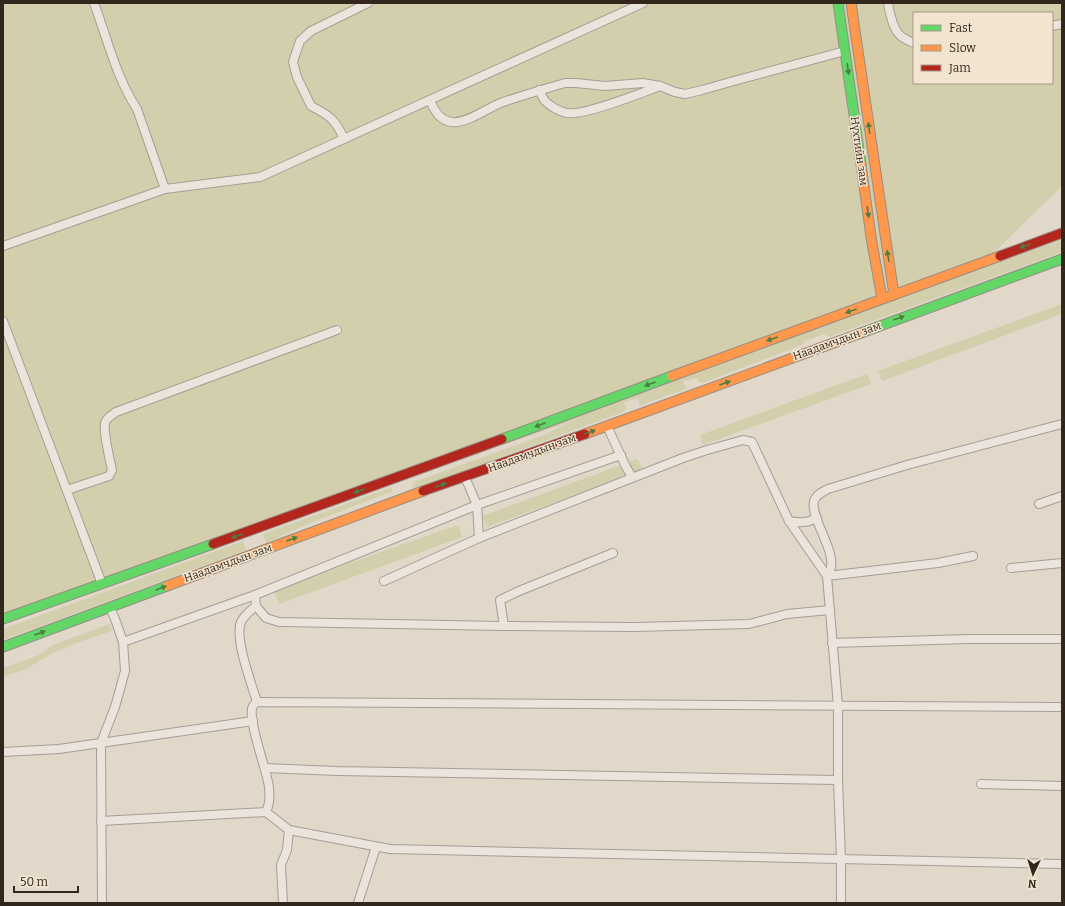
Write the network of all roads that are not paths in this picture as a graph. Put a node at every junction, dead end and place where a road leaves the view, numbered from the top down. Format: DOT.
graph roads {
  1 [pos="94,3"];
  2 [pos="368,3"];
  3 [pos="644,3"];
  4 [pos="838,3"];
  5 [pos="851,3"];
  6 [pos="888,3"];
  7 [pos="913,43"];
  8 [pos="845,51"];
  9 [pos="660,86"];
  10 [pos="539,90"];
  11 [pos="430,100"];
  12 [pos="344,139"];
  13 [pos="165,189"];
  14 [pos="1062,233"];
  15 [pos="3,246"];
  16 [pos="1062,259"];
  17 [pos="894,295"];
  18 [pos="882,299"];
  19 [pos="3,321"];
  20 [pos="337,330"];
  21 [pos="814,337"];
  22 [pos="691,378"];
  23 [pos="701,392"];
  24 [pos="622,394"];
  25 [pos="631,417"];
  26 [pos="1062,424"];
  27 [pos="608,426"];
  28 [pos="621,455"];
  29 [pos="465,477"];
  30 [pos="632,477"];
  31 [pos="400,488"];
  32 [pos="67,490"];
  33 [pos="1062,496"];
  34 [pos="1039,504"];
  35 [pos="477,505"];
  36 [pos="817,518"];
  37 [pos="789,521"];
  38 [pos="479,538"];
  39 [pos="612,553"];
  40 [pos="973,556"];
  41 [pos="1062,562"];
  42 [pos="1011,568"];
  43 [pos="827,576"];
  44 [pos="384,581"];
  45 [pos="102,584"];
  46 [pos="256,595"];
  47 [pos="256,606"];
  48 [pos="110,608"];
  49 [pos="830,610"];
  50 [pos="3,619"];
  51 [pos="504,626"];
  52 [pos="1062,639"];
  53 [pos="123,642"];
  54 [pos="832,643"];
  55 [pos="3,647"];
  56 [pos="258,702"];
  57 [pos="838,706"];
  58 [pos="1062,707"];
  59 [pos="253,721"];
  60 [pos="101,743"];
  61 [pos="3,752"];
  62 [pos="265,768"];
  63 [pos="838,780"];
  64 [pos="981,784"];
  65 [pos="1062,786"];
  66 [pos="266,812"];
  67 [pos="101,821"];
  68 [pos="289,830"];
  69 [pos="376,847"];
  70 [pos="842,859"];
  71 [pos="1062,864"];
  72 [pos="102,903"];
  73 [pos="283,903"];
  74 [pos="358,903"];
  75 [pos="841,903"];
  1 -- 13 [label="street"];
  2 -- 12 [label="street"];
  3 -- 11 [label="street"];
  4 -- 8 [label="main road, Нүхтийн зам"];
  17 -- 5 [label="main road, Нүхтийн зам, one-way"];
  6 -- 7 [label="street"];
  8 -- 9 [label="street"];
  8 -- 18 [label="main road, Нүхтийн зам, one-way"];
  9 -- 10 [label="street"];
  9 -- 10 [label="street"];
  10 -- 11 [label="street"];
  11 -- 12 [label="street"];
  12 -- 13 [label="street"];
  13 -- 15 [label="street"];
  14 -- 17 [label="main road, Наадамчдын зам, one-way"];
  21 -- 16 [label="main road, Наадамчдын зам, one-way"];
  17 -- 18 [label="main road, Наадамчдын зам"];
  18 -- 21 [label="main road, Наадамчдын зам, one-way"];
  19 -- 32 [label="street"];
  20 -- 32 [label="street"];
  21 -- 22 [label="main road, Наадамчдын зам, one-way"];
  23 -- 21 [label="main road, Наадамчдын зам, one-way"];
  22 -- 23 [label="main road"];
  22 -- 24 [label="main road, Наадамчдын зам, one-way"];
  23 -- 25 [label="main road, Наадамчдын зам"];
  24 -- 25 [label="main road"];
  24 -- 31 [label="main road, Наадамчдын зам, one-way"];
  25 -- 27 [label="main road, Наадамчдын зам"];
  26 -- 36 [label="street"];
  27 -- 28 [label="street"];
  29 -- 27 [label="main road, Наадамчдын зам, one-way"];
  28 -- 30 [label="street"];
  28 -- 35 [label="street"];
  31 -- 29 [label="main road, Наадамчдын зам, one-way"];
  29 -- 35 [label="street"];
  30 -- 37 [label="street"];
  30 -- 38 [label="street"];
  31 -- 45 [label="main road, Наадамчдын зам, one-way"];
  48 -- 31 [label="main road, Наадамчдын зам, one-way"];
  32 -- 45 [label="street"];
  33 -- 34 [label="street"];
  35 -- 38 [label="street"];
  35 -- 46 [label="street"];
  36 -- 37 [label="street"];
  36 -- 43 [label="street"];
  37 -- 43 [label="street"];
  38 -- 44 [label="street"];
  39 -- 51 [label="street"];
  40 -- 43 [label="street"];
  41 -- 42 [label="street"];
  43 -- 49 [label="street"];
  45 -- 50 [label="main road, Наадамчдын зам"];
  46 -- 47 [label="street"];
  46 -- 53 [label="street"];
  47 -- 51 [label="street"];
  47 -- 56 [label="street"];
  48 -- 53 [label="street"];
  55 -- 48 [label="main road, Наадамчдын зам, one-way"];
  49 -- 51 [label="street"];
  49 -- 54 [label="street"];
  52 -- 54 [label="street"];
  53 -- 60 [label="street"];
  54 -- 57 [label="street"];
  56 -- 57 [label="street"];
  56 -- 59 [label="street"];
  57 -- 58 [label="street"];
  57 -- 63 [label="street"];
  59 -- 60 [label="street"];
  59 -- 62 [label="street"];
  60 -- 61 [label="street"];
  60 -- 67 [label="street"];
  62 -- 63 [label="street"];
  62 -- 66 [label="street"];
  63 -- 70 [label="street"];
  64 -- 65 [label="street"];
  66 -- 67 [label="street"];
  66 -- 68 [label="street"];
  67 -- 72 [label="street"];
  68 -- 69 [label="street"];
  68 -- 73 [label="street"];
  69 -- 70 [label="street"];
  69 -- 74 [label="street"];
  70 -- 71 [label="street"];
  70 -- 75 [label="street"];
}
